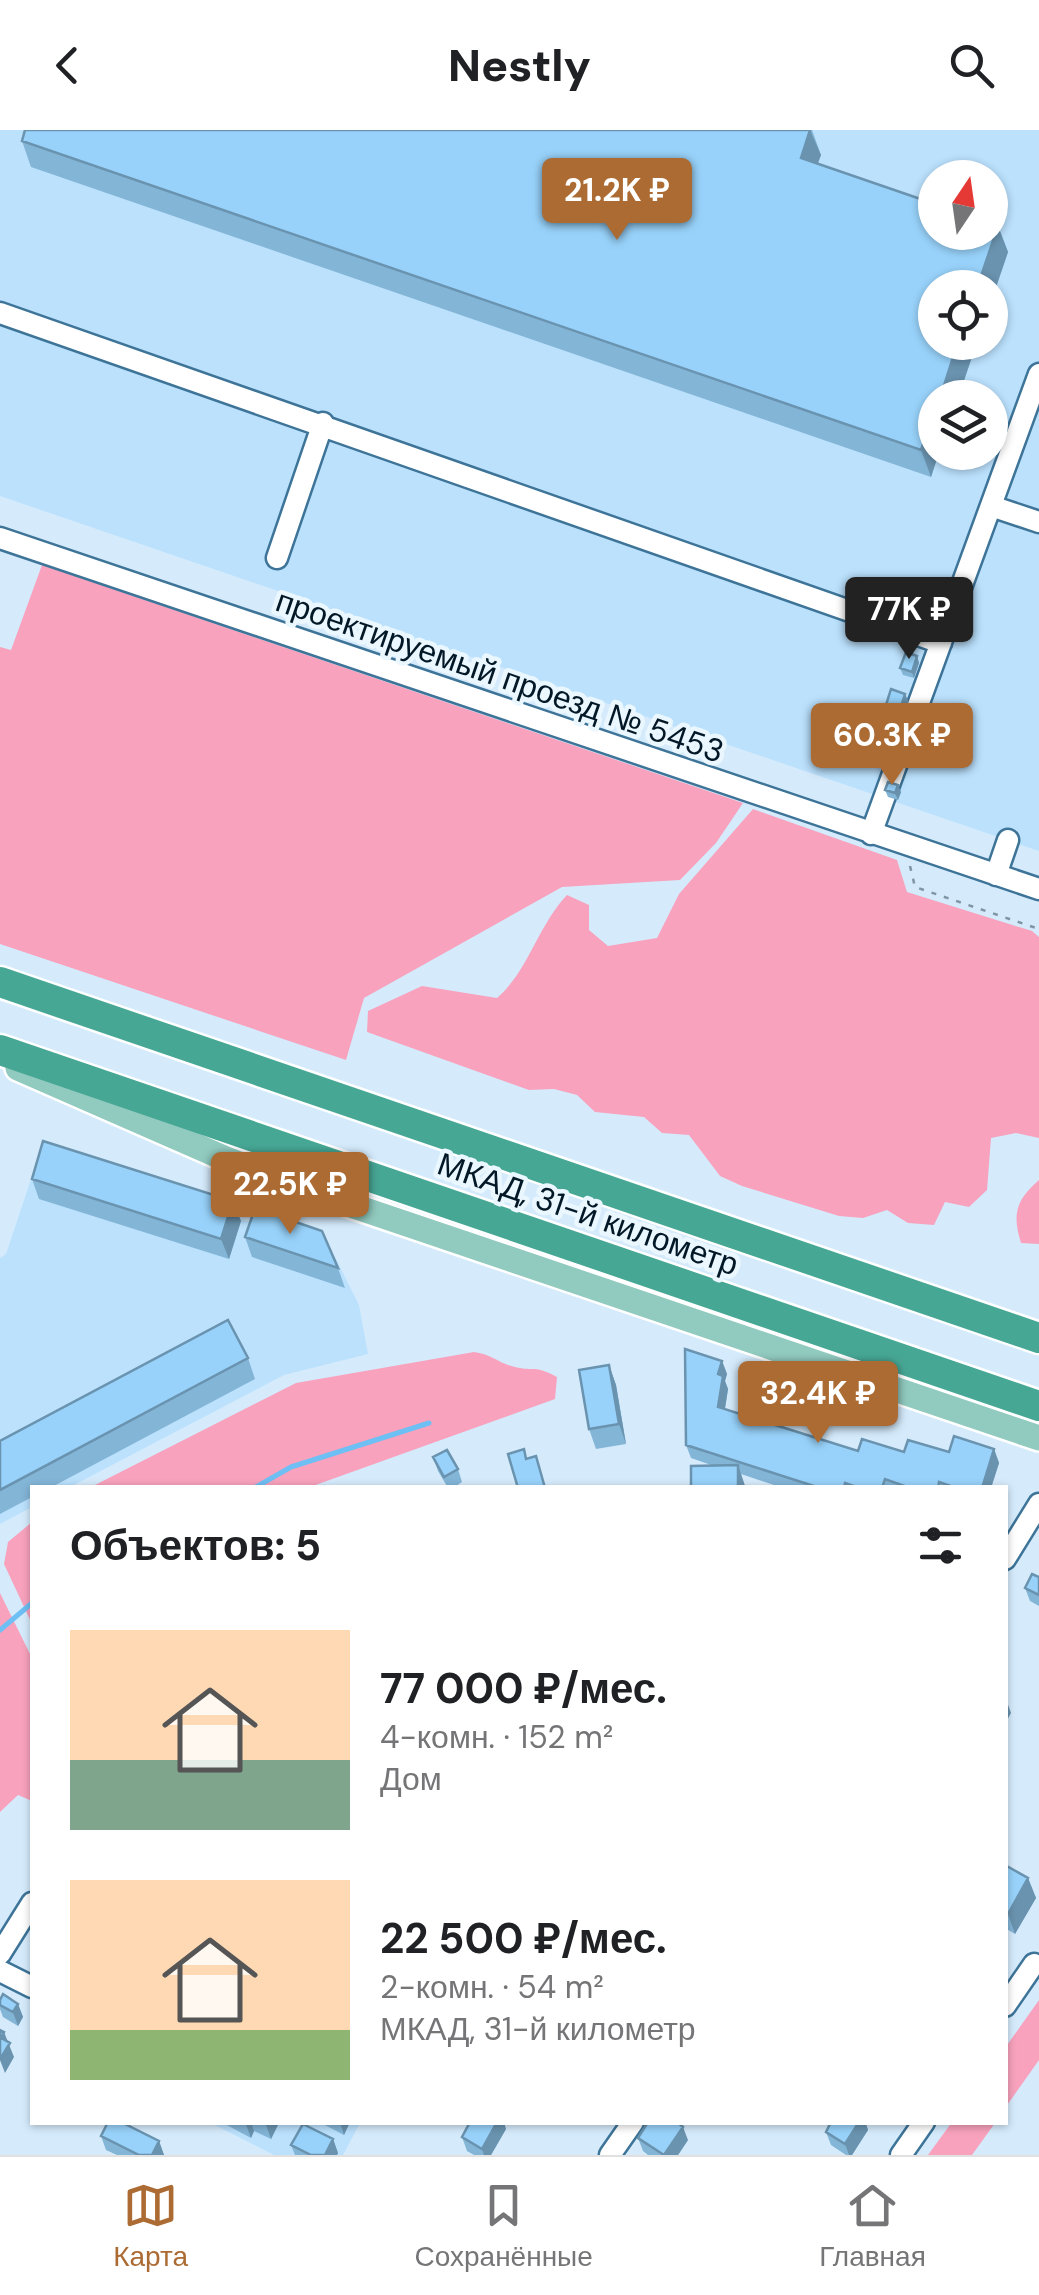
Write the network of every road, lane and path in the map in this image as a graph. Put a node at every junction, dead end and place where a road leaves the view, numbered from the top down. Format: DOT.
graph roads {
  1 [pos="0,313"];
  2 [pos="1039,374"];
  3 [pos="323,423"];
  4 [pos="991,506"];
  5 [pos="1039,522"];
  6 [pos="0,538"];
  7 [pos="276,558"];
  8 [pos="941,644"];
  9 [pos="871,834"];
  10 [pos="1008,840"];
  11 [pos="906,845"];
  12 [pos="996,875"];
  13 [pos="1039,889"];
  14 [pos="1039,929"];
  15 [pos="0,982"];
  16 [pos="0,1050"];
  17 [pos="0,1059"];
  18 [pos="1039,1338"];
  19 [pos="1039,1406"];
  20 [pos="1039,1438"];
  21 [pos="1039,1504"];
  22 [pos="1012,1536"];
  23 [pos="30,1906"];
  24 [pos="0,1954"];
  25 [pos="1034,1964"];
  26 [pos="0,1971"];
  27 [pos="30,1985"];
  28 [pos="1008,2002"];
  29 [pos="631,2125"];
  30 [pos="922,2125"];
  31 [pos="610,2155"];
  32 [pos="901,2155"];
  1 -- 3 [label="street"];
  2 -- 4 [label="street"];
  3 -- 7 [label="street"];
  3 -- 8 [label="street"];
  4 -- 5 [label="street"];
  4 -- 8 [label="street"];
  6 -- 9 [label="street, проектируемый проезд № 5453"];
  8 -- 9 [label="street"];
  9 -- 11 [label="street, проектируемый проезд № 5453"];
  10 -- 12 [label="street"];
  11 -- 12 [label="street, проектируемый проезд № 5453"];
  11 -- 14 [label="path"];
  12 -- 13 [label="street, проектируемый проезд № 5453"];
  15 -- 18 [label="highway, МКАД, 31-й километр"];
  16 -- 19 [label="highway, МКАД, 31-й километр"];
  17 -- 20 [label="main road"];
  21 -- 22 [label="street"];
  23 -- 24 [label="street"];
  25 -- 28 [label="street"];
  26 -- 27 [label="street"];
  29 -- 31 [label="street"];
  30 -- 32 [label="street"];
}
